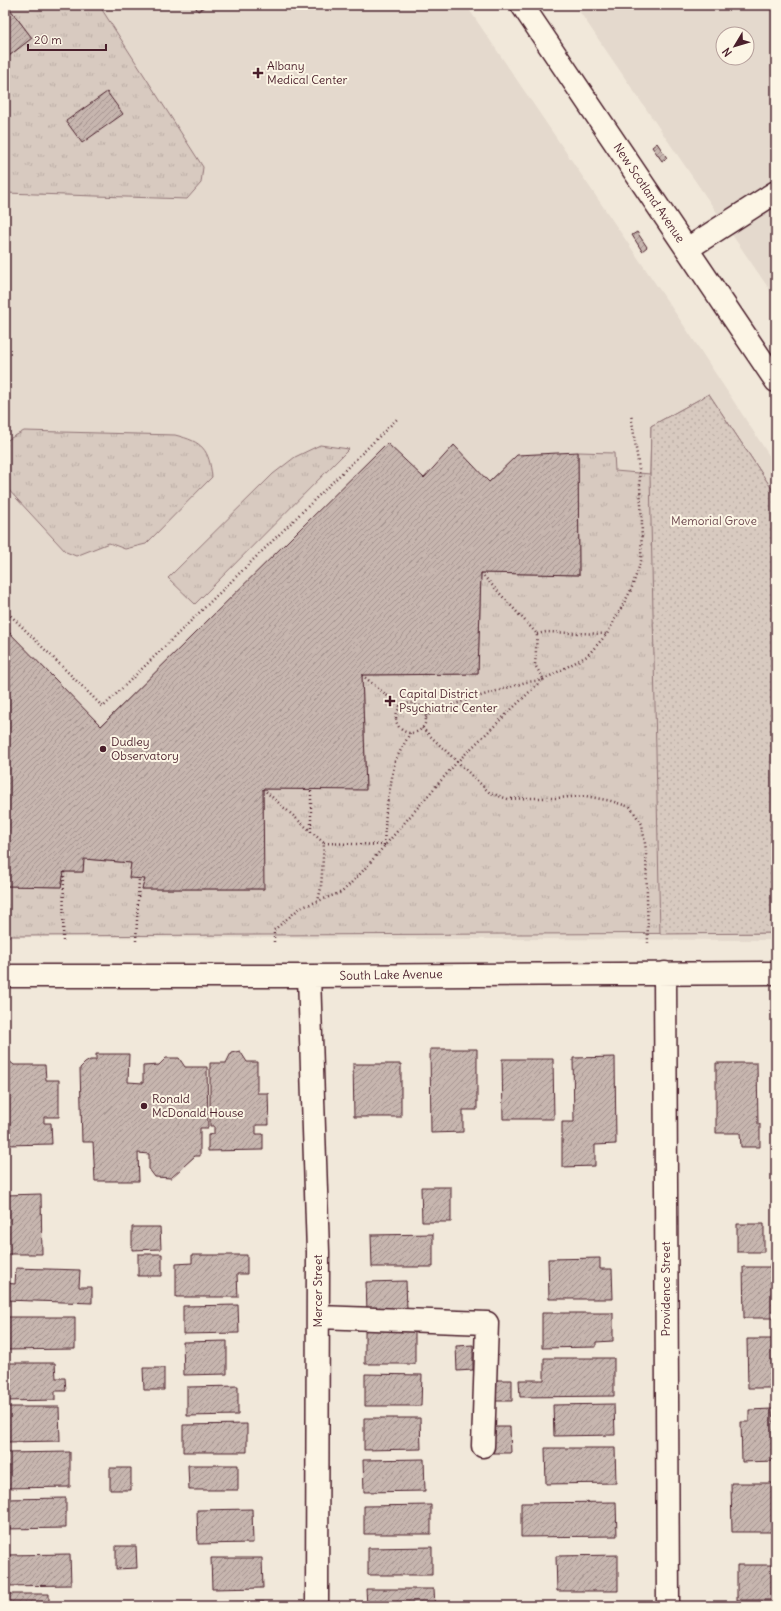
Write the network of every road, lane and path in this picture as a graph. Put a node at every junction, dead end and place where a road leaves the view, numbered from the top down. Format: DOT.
graph roads {
  1 [pos="522,5"];
  2 [pos="776,192"];
  3 [pos="687,249"];
  4 [pos="776,382"];
  5 [pos="630,414"];
  6 [pos="398,418"];
  7 [pos="481,573"];
  8 [pos="5,610"];
  9 [pos="537,634"];
  10 [pos="607,634"];
  11 [pos="362,675"];
  12 [pos="544,680"];
  13 [pos="401,707"];
  14 [pos="426,718"];
  15 [pos="422,728"];
  16 [pos="410,733"];
  17 [pos="457,762"];
  18 [pos="263,790"];
  19 [pos="311,790"];
  20 [pos="311,832"];
  21 [pos="324,843"];
  22 [pos="384,845"];
  23 [pos="64,872"];
  24 [pos="139,879"];
  25 [pos="318,902"];
  26 [pos="63,941"];
  27 [pos="136,941"];
  28 [pos="274,942"];
  29 [pos="648,943"];
  30 [pos="665,973"];
  31 [pos="776,973"];
  32 [pos="5,976"];
  33 [pos="309,976"];
  34 [pos="318,1316"];
  35 [pos="483,1446"];
  36 [pos="317,1606"];
  37 [pos="668,1606"];
  1 -- 3 [label="street, New Scotland Avenue"];
  2 -- 3 [label="street"];
  3 -- 4 [label="street, New Scotland Avenue"];
  5 -- 10 [label="path"];
  6 -- 8 [label="path"];
  7 -- 9 [label="path"];
  9 -- 10 [label="path"];
  9 -- 12 [label="path"];
  10 -- 12 [label="path"];
  11 -- 13 [label="path"];
  12 -- 14 [label="path"];
  12 -- 17 [label="path"];
  13 -- 14 [label="path"];
  13 -- 16 [label="path"];
  14 -- 15 [label="path"];
  15 -- 16 [label="path"];
  15 -- 17 [label="path"];
  16 -- 22 [label="path"];
  17 -- 22 [label="path"];
  17 -- 29 [label="path"];
  18 -- 20 [label="path"];
  19 -- 20 [label="path"];
  20 -- 21 [label="path"];
  21 -- 22 [label="path"];
  21 -- 25 [label="path"];
  22 -- 25 [label="path"];
  23 -- 26 [label="path"];
  24 -- 27 [label="path"];
  25 -- 28 [label="path"];
  30 -- 31 [label="street, South Lake Avenue"];
  30 -- 33 [label="street, South Lake Avenue"];
  30 -- 37 [label="street, Providence Street"];
  32 -- 33 [label="street, South Lake Avenue"];
  33 -- 34 [label="street, Mercer Street"];
  34 -- 35 [label="street"];
  34 -- 36 [label="street, Mercer Street"];
}
